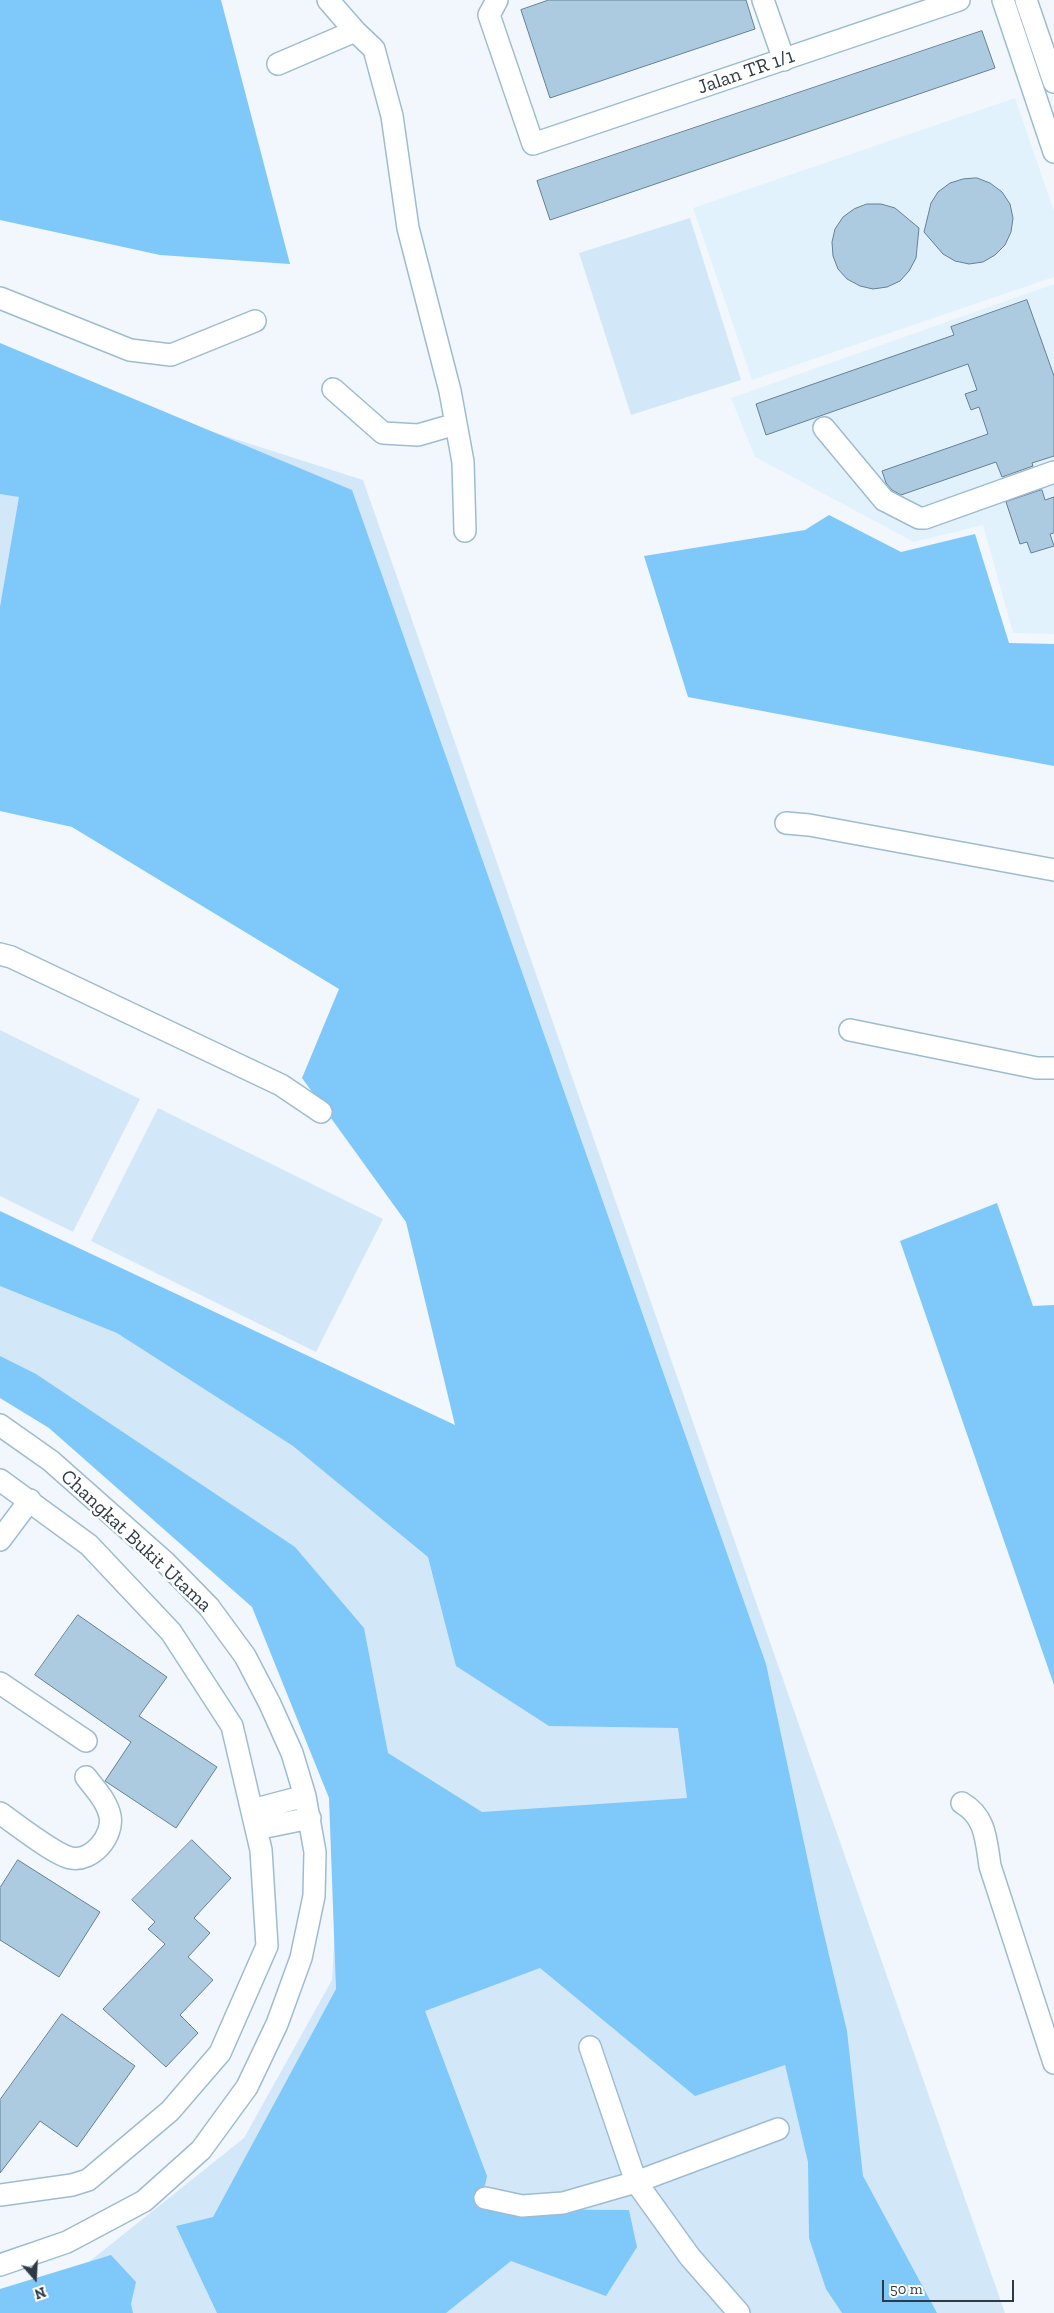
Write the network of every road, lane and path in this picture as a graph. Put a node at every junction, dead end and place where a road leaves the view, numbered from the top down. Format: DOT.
graph roads {
  1 [pos="328,0"];
  2 [pos="497,0"];
  3 [pos="763,0"];
  4 [pos="958,0"];
  5 [pos="1003,0"];
  6 [pos="1026,0"];
  7 [pos="355,32"];
  8 [pos="784,60"];
  9 [pos="278,64"];
  10 [pos="1054,82"];
  11 [pos="1054,152"];
  12 [pos="0,298"];
  13 [pos="255,322"];
  14 [pos="332,389"];
  15 [pos="456,424"];
  16 [pos="824,428"];
  17 [pos="1054,472"];
  18 [pos="465,531"];
  19 [pos="786,823"];
  20 [pos="1054,870"];
  21 [pos="0,954"];
  22 [pos="850,1030"];
  23 [pos="1054,1068"];
  24 [pos="321,1112"];
  25 [pos="0,1425"];
  26 [pos="0,1480"];
  27 [pos="30,1500"];
  28 [pos="0,1540"];
  29 [pos="0,1683"];
  30 [pos="86,1741"];
  31 [pos="86,1777"];
  32 [pos="305,1796"];
  33 [pos="962,1803"];
  34 [pos="0,1813"];
  35 [pos="310,1818"];
  36 [pos="254,1819"];
  37 [pos="590,2047"];
  38 [pos="1054,2063"];
  39 [pos="778,2129"];
  40 [pos="636,2182"];
  41 [pos="0,2195"];
  42 [pos="485,2198"];
  43 [pos="0,2265"];
  44 [pos="739,2313"];
  1 -- 7 [label="street"];
  2 -- 8 [label="street, Jalan TR 1/1"];
  3 -- 8 [label="street"];
  4 -- 8 [label="street, Jalan TR 1/1"];
  5 -- 11 [label="street"];
  6 -- 10 [label="street"];
  7 -- 9 [label="street"];
  7 -- 15 [label="street"];
  12 -- 13 [label="street"];
  14 -- 15 [label="street"];
  15 -- 18 [label="street"];
  16 -- 17 [label="street"];
  19 -- 20 [label="street"];
  21 -- 24 [label="street"];
  22 -- 23 [label="street"];
  25 -- 32 [label="street, Changkat Bukit Utama"];
  26 -- 27 [label="street"];
  27 -- 28 [label="street"];
  27 -- 36 [label="street"];
  29 -- 30 [label="street"];
  31 -- 34 [label="street"];
  32 -- 35 [label="street, Changkat Bukit Utama"];
  32 -- 36 [label="street"];
  33 -- 38 [label="street"];
  35 -- 36 [label="street"];
  35 -- 43 [label="street, Changkat Bukit Utama"];
  36 -- 41 [label="street"];
  37 -- 40 [label="street"];
  39 -- 40 [label="street"];
  40 -- 42 [label="street"];
  40 -- 44 [label="street"];
}
